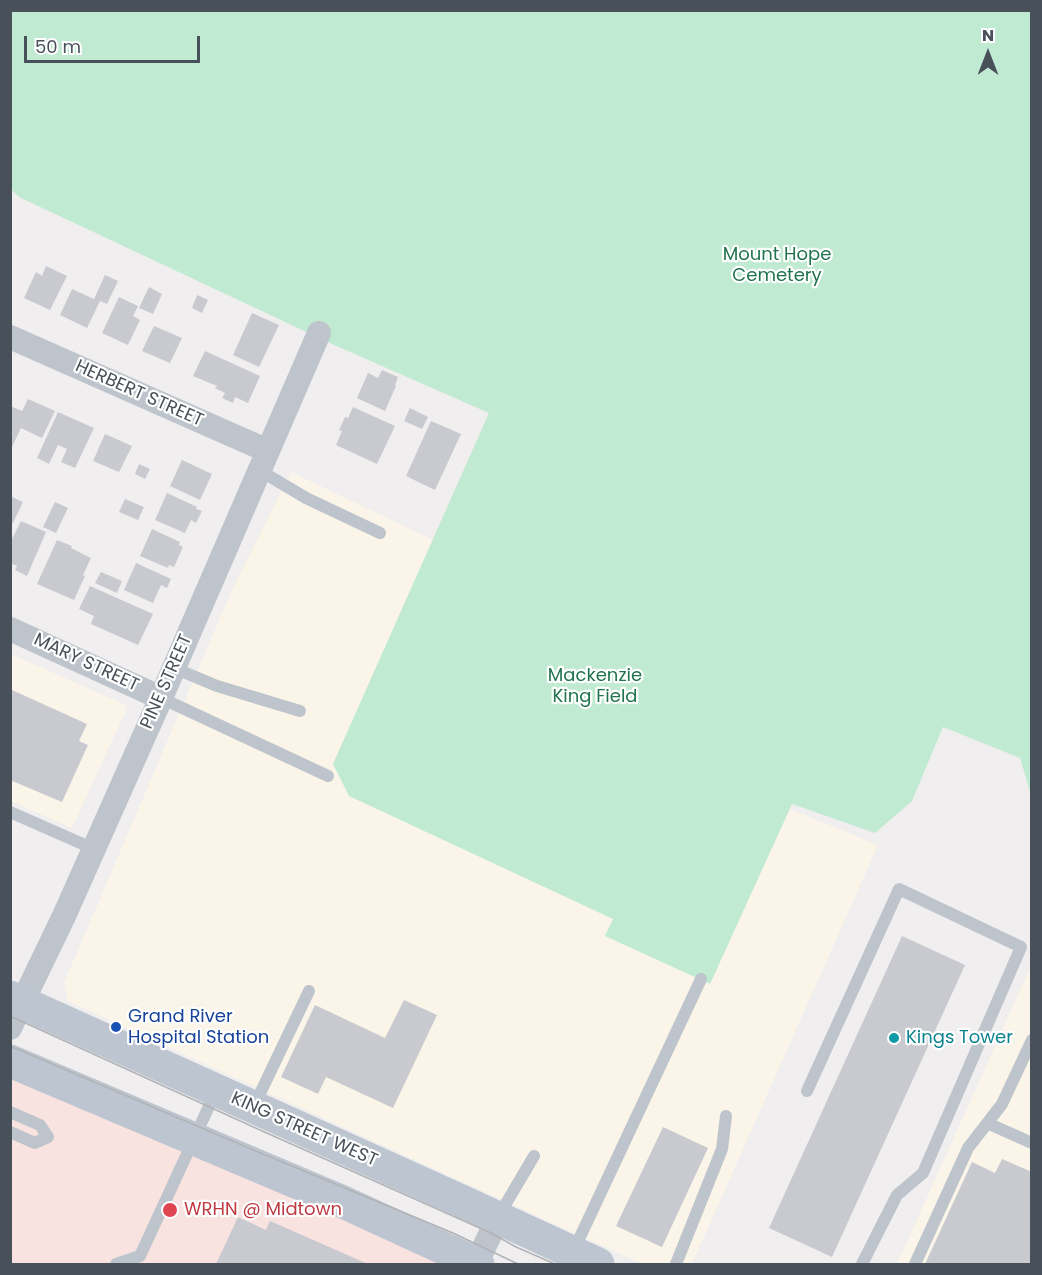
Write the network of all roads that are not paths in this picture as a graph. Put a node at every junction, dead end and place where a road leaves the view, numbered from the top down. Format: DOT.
graph roads {
  1 [pos="319,333"];
  2 [pos="10,337"];
  3 [pos="263,460"];
  4 [pos="380,533"];
  5 [pos="10,629"];
  6 [pos="174,668"];
  7 [pos="161,698"];
  8 [pos="300,711"];
  9 [pos="328,776"];
  10 [pos="10,812"];
  11 [pos="94,849"];
  12 [pos="701,979"];
  13 [pos="309,991"];
  14 [pos="15,1009"];
  15 [pos="1032,1040"];
  16 [pos="10,1061"];
  17 [pos="217,1090"];
  18 [pos="807,1091"];
  19 [pos="254,1107"];
  20 [pos="10,1112"];
  21 [pos="726,1116"];
  22 [pos="987,1123"];
  23 [pos="10,1132"];
  24 [pos="195,1139"];
  25 [pos="1032,1143"];
  26 [pos="534,1156"];
  27 [pos="498,1218"];
  28 [pos="585,1259"];
  29 [pos="145,1260"];
  30 [pos="116,1264"];
  31 [pos="477,1264"];
  32 [pos="676,1264"];
  33 [pos="862,1264"];
  34 [pos="915,1264"];
  1 -- 3 [label="street, PINE STREET"];
  2 -- 3 [label="street, HERBERT STREET"];
  3 -- 4 [label="lane"];
  3 -- 6 [label="street, PINE STREET"];
  5 -- 7 [label="street, MARY STREET"];
  6 -- 7 [label="street, PINE STREET"];
  6 -- 8 [label="lane"];
  7 -- 9 [label="lane"];
  7 -- 11 [label="street, PINE STREET"];
  10 -- 11 [label="lane"];
  11 -- 14 [label="street, PINE STREET"];
  12 -- 28 [label="lane"];
  13 -- 19 [label="lane"];
  14 -- 17 [label="main road, KING STREET WEST"];
  15 -- 22 [label="lane"];
  16 -- 24 [label="main road"];
  17 -- 19 [label="main road, KING STREET WEST"];
  17 -- 24 [label="lane"];
  18 -- 33 [label="lane"];
  19 -- 27 [label="main road, KING STREET WEST"];
  20 -- 23 [label="lane"];
  21 -- 32 [label="lane"];
  22 -- 25 [label="lane"];
  22 -- 34 [label="lane"];
  24 -- 29 [label="lane"];
  24 -- 31 [label="main road"];
  26 -- 27 [label="lane"];
  27 -- 28 [label="main road, KING STREET WEST"];
  27 -- 31 [label="street"];
  29 -- 30 [label="lane"];
}
